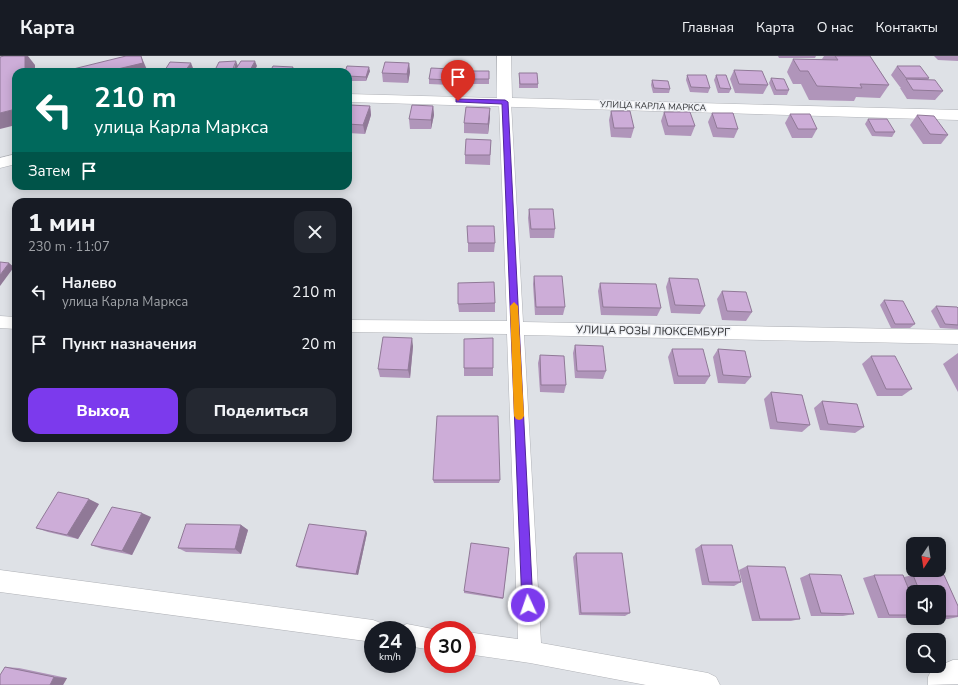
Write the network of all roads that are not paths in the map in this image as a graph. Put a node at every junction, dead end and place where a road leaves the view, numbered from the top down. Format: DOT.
graph roads {
  1 [pos="504,56"];
  2 [pos="352,98"];
  3 [pos="505,102"];
  4 [pos="958,115"];
  5 [pos="12,160"];
  6 [pos="0,163"];
  7 [pos="0,322"];
  8 [pos="12,323"];
  9 [pos="352,326"];
  10 [pos="515,328"];
  11 [pos="958,337"];
  12 [pos="0,581"];
  13 [pos="364,630"];
  14 [pos="476,644"];
  15 [pos="530,652"];
  16 [pos="958,672"];
  17 [pos="708,685"];
  18 [pos="940,685"];
  1 -- 3 [label="main road"];
  2 -- 3 [label="main road, УЛИЦА КАРЛА МАРКСА"];
  3 -- 4 [label="main road, УЛИЦА КАРЛА МАРКСА"];
  3 -- 10 [label="street"];
  5 -- 6 [label="main road"];
  7 -- 8 [label="street"];
  9 -- 10 [label="street, УЛИЦА РОЗЫ ЛЮКСЕМБУРГ"];
  10 -- 11 [label="street, УЛИЦА РОЗЫ ЛЮКСЕМБУРГ"];
  10 -- 15 [label="street"];
  12 -- 13 [label="street"];
  14 -- 15 [label="street"];
  15 -- 17 [label="street"];
  16 -- 18 [label="street"];
}
